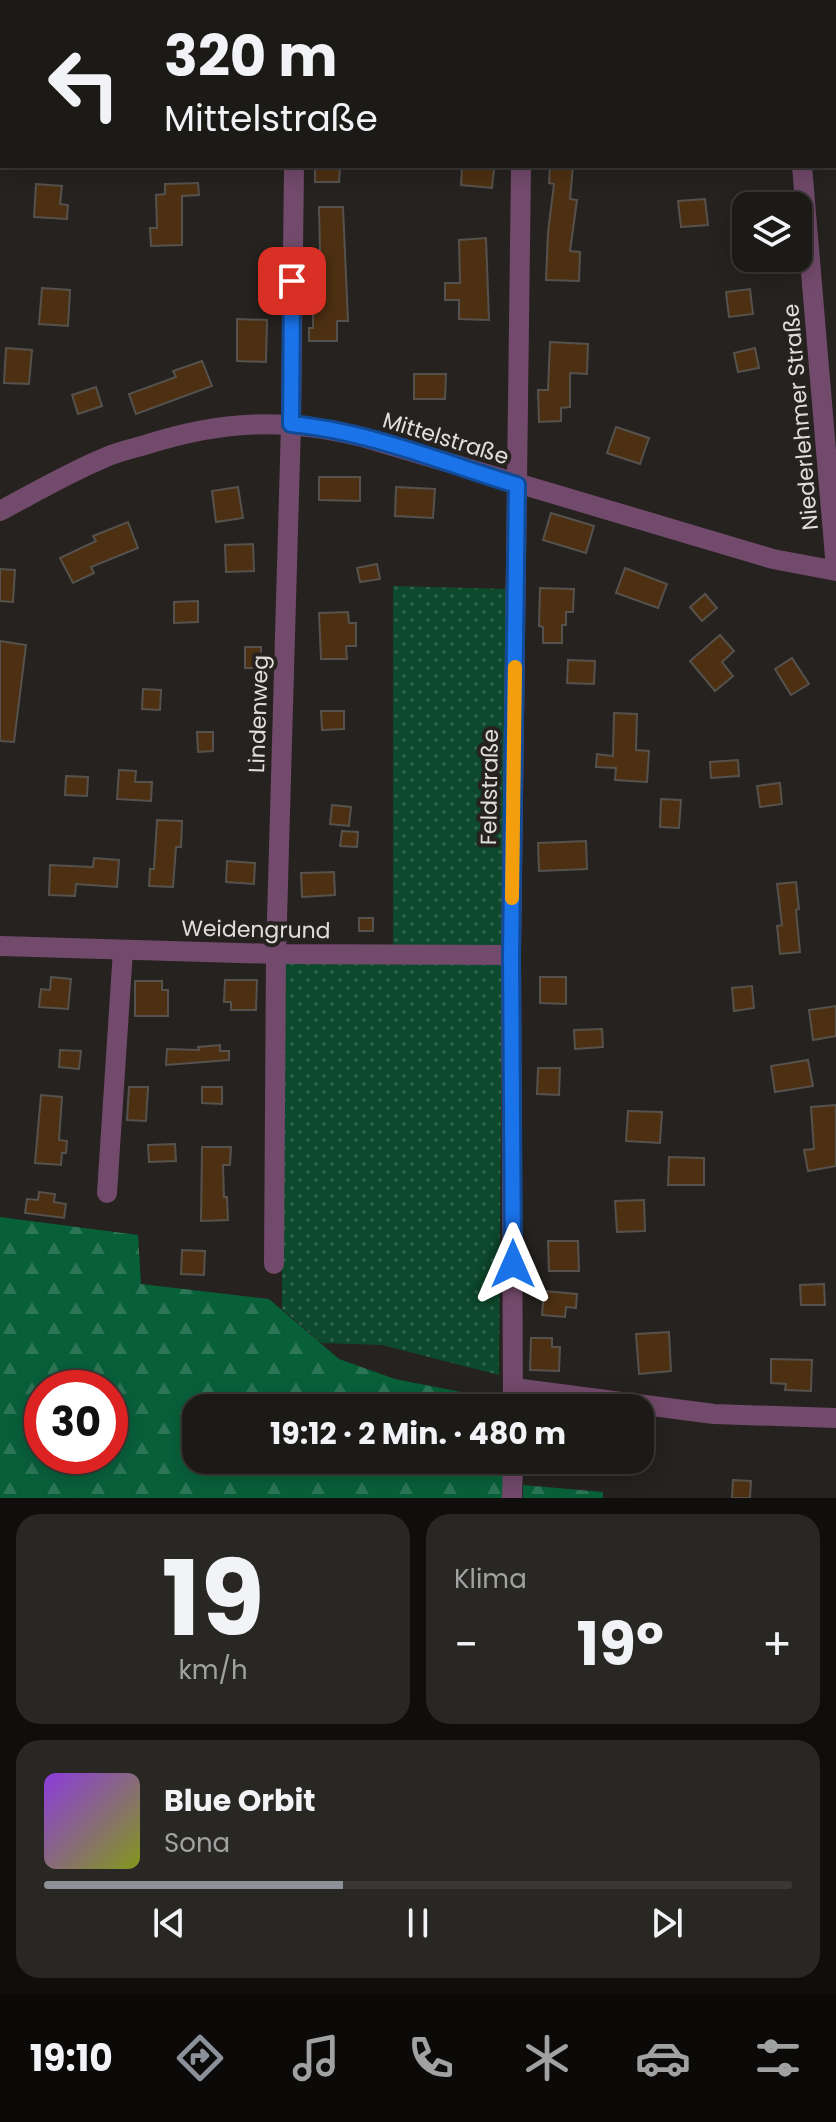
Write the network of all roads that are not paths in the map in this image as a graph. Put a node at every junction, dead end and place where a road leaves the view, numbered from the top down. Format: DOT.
graph roads {
  1 [pos="294,168"];
  2 [pos="521,168"];
  3 [pos="802,168"];
  4 [pos="291,424"];
  5 [pos="517,485"];
  6 [pos="0,511"];
  7 [pos="836,570"];
  8 [pos="0,946"];
  9 [pos="123,950"];
  10 [pos="276,954"];
  11 [pos="511,955"];
  12 [pos="107,1193"];
  13 [pos="274,1264"];
  14 [pos="514,1394"];
  15 [pos="654,1409"];
  16 [pos="836,1418"];
  17 [pos="513,1474"];
  18 [pos="512,1498"];
  1 -- 4 [label="street, Lindenweg"];
  2 -- 5 [label="street, Feldstraße"];
  3 -- 7 [label="street, Niederlehmer Straße"];
  4 -- 5 [label="street, Mittelstraße"];
  4 -- 6 [label="street, Mittelstraße"];
  4 -- 10 [label="street, Lindenweg"];
  5 -- 7 [label="street, Mittelstraße"];
  5 -- 11 [label="street, Feldstraße"];
  8 -- 9 [label="street, Weidengrund"];
  9 -- 10 [label="street, Weidengrund"];
  9 -- 12 [label="street"];
  10 -- 11 [label="street, Weidengrund"];
  10 -- 13 [label="street, Lindenweg"];
  11 -- 14 [label="street, Feldstraße"];
  15 -- 16 [label="street"];
  17 -- 18 [label="street"];
}
